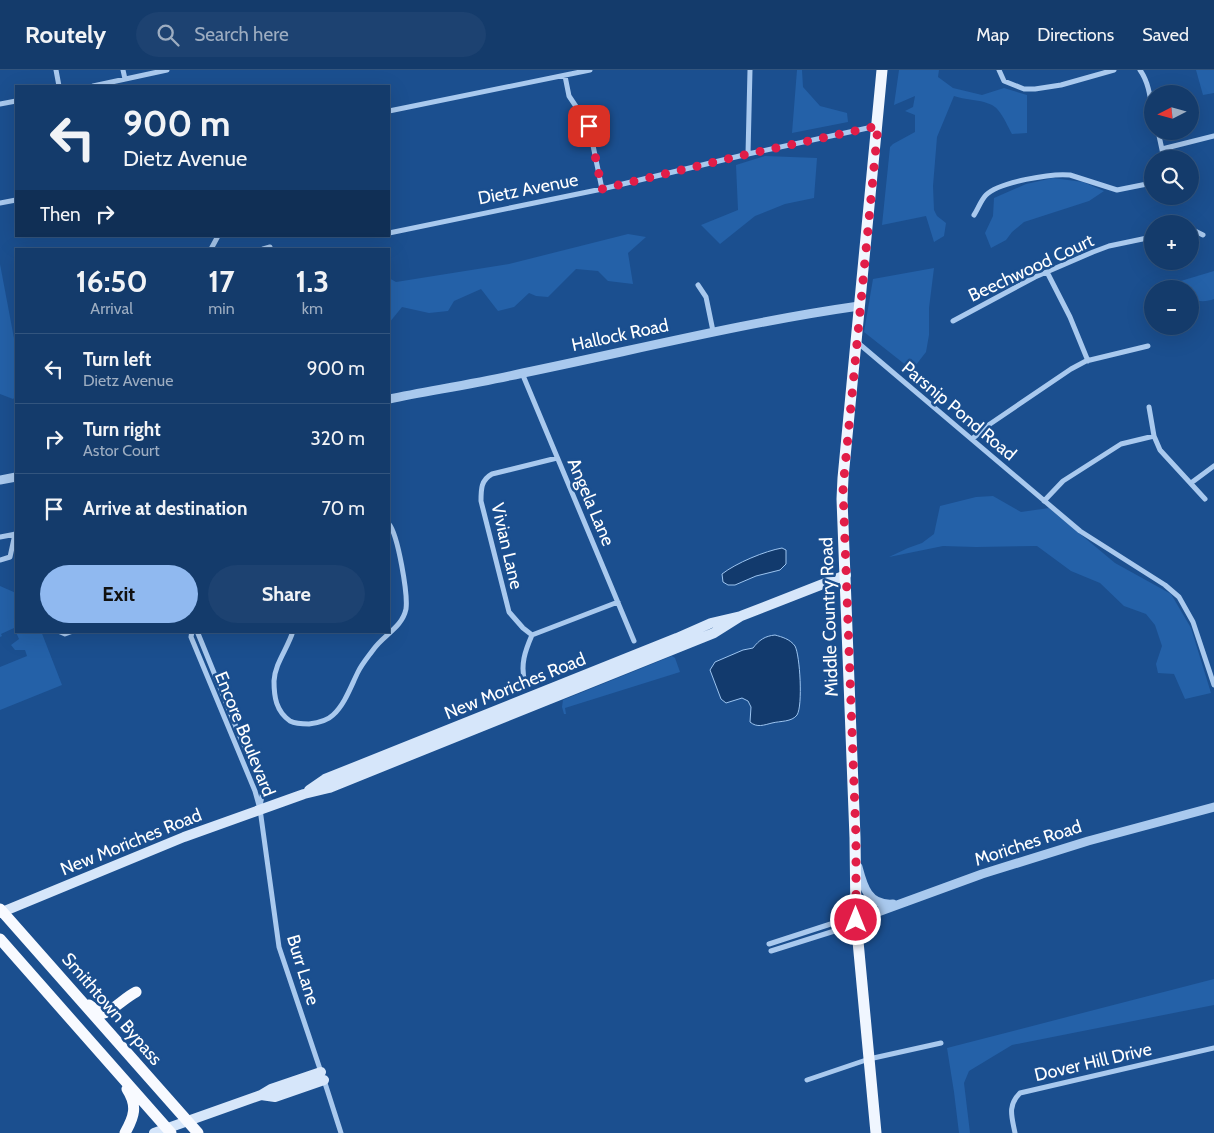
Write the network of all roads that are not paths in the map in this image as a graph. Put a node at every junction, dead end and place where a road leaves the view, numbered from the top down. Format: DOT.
graph roads {
  1 [pos="56,70"];
  2 [pos="123,70"];
  3 [pos="167,70"];
  4 [pos="590,70"];
  5 [pos="750,70"];
  6 [pos="882,70"];
  7 [pos="1000,70"];
  8 [pos="1114,70"];
  9 [pos="1140,70"];
  10 [pos="565,76"];
  11 [pos="125,79"];
  12 [pos="59,85"];
  13 [pos="98,85"];
  14 [pos="1147,85"];
  15 [pos="15,101"];
  16 [pos="0,104"];
  17 [pos="390,111"];
  18 [pos="878,126"];
  19 [pos="1214,136"];
  20 [pos="1160,140"];
  21 [pos="1162,149"];
  22 [pos="748,154"];
  23 [pos="1144,185"];
  24 [pos="602,189"];
  25 [pos="15,200"];
  26 [pos="0,203"];
  27 [pos="974,215"];
  28 [pos="390,233"];
  29 [pos="1199,233"];
  30 [pos="1203,235"];
  31 [pos="1144,239"];
  32 [pos="270,247"];
  33 [pos="266,248"];
  34 [pos="1047,272"];
  35 [pos="698,285"];
  36 [pos="860,306"];
  37 [pos="953,321"];
  38 [pos="713,331"];
  39 [pos="856,342"];
  40 [pos="1148,346"];
  41 [pos="1088,360"];
  42 [pos="522,373"];
  43 [pos="390,399"];
  44 [pos="1149,407"];
  45 [pos="1154,436"];
  46 [pos="972,439"];
  47 [pos="557,458"];
  48 [pos="1214,466"];
  49 [pos="15,477"];
  50 [pos="0,480"];
  51 [pos="1191,483"];
  52 [pos="1205,500"];
  53 [pos="1044,501"];
  54 [pos="390,525"];
  55 [pos="15,534"];
  56 [pos="0,537"];
  57 [pos="15,538"];
  58 [pos="0,560"];
  59 [pos="846,575"];
  60 [pos="618,602"];
  61 [pos="390,632"];
  62 [pos="192,633"];
  63 [pos="197,633"];
  64 [pos="292,633"];
  65 [pos="389,633"];
  66 [pos="532,635"];
  67 [pos="634,641"];
  68 [pos="1212,668"];
  69 [pos="526,683"];
  70 [pos="1214,685"];
  71 [pos="1214,807"];
  72 [pos="260,809"];
  73 [pos="856,857"];
  74 [pos="898,904"];
  75 [pos="1,911"];
  76 [pos="853,921"];
  77 [pos="0,939"];
  78 [pos="769,944"];
  79 [pos="771,951"];
  80 [pos="81,1000"];
  81 [pos="116,1040"];
  82 [pos="941,1043"];
  83 [pos="1214,1048"];
  84 [pos="869,1059"];
  85 [pos="116,1071"];
  86 [pos="322,1076"];
  87 [pos="806,1080"];
  88 [pos="187,1121"];
  89 [pos="169,1131"];
  90 [pos="125,1133"];
  91 [pos="154,1133"];
  92 [pos="198,1133"];
  93 [pos="341,1133"];
  94 [pos="876,1133"];
  95 [pos="1014,1133"];
  1 -- 12 [label="street"];
  2 -- 11 [label="street"];
  3 -- 11 [label="street"];
  4 -- 10 [label="street"];
  5 -- 22 [label="street"];
  6 -- 18 [label="main road, Middle Country Road"];
  7 -- 8 [label="street"];
  9 -- 14 [label="street"];
  10 -- 17 [label="street"];
  10 -- 24 [label="street"];
  11 -- 13 [label="street"];
  15 -- 16 [label="street"];
  18 -- 22 [label="street, Dietz Avenue"];
  18 -- 36 [label="main road, Middle Country Road"];
  19 -- 21 [label="street"];
  20 -- 21 [label="street"];
  22 -- 24 [label="street, Dietz Avenue"];
  23 -- 27 [label="street"];
  24 -- 28 [label="street, Dietz Avenue"];
  25 -- 26 [label="street"];
  29 -- 30 [label="street"];
  31 -- 34 [label="street, Beechwood Court"];
  32 -- 33 [label="street"];
  34 -- 37 [label="street, Beechwood Court"];
  34 -- 41 [label="street"];
  35 -- 38 [label="street"];
  36 -- 38 [label="street, Hallock Road"];
  36 -- 39 [label="main road, Middle Country Road"];
  38 -- 42 [label="street, Hallock Road"];
  39 -- 46 [label="street, Parsnip Pond Road"];
  39 -- 59 [label="main road, Middle Country Road"];
  40 -- 41 [label="street"];
  41 -- 46 [label="street"];
  42 -- 43 [label="street, Hallock Road"];
  42 -- 47 [label="street, Angela Lane"];
  44 -- 45 [label="street"];
  45 -- 51 [label="street"];
  45 -- 53 [label="street"];
  46 -- 53 [label="street, Parsnip Pond Road"];
  47 -- 60 [label="street, Angela Lane"];
  47 -- 66 [label="street, Vivian Lane"];
  48 -- 51 [label="street"];
  49 -- 50 [label="street"];
  51 -- 52 [label="street"];
  53 -- 68 [label="street, Parsnip Pond Road"];
  54 -- 61 [label="street"];
  55 -- 56 [label="street"];
  57 -- 58 [label="street"];
  59 -- 72 [label="main road, New Moriches Road"];
  59 -- 73 [label="main road, Middle Country Road"];
  60 -- 66 [label="street"];
  60 -- 67 [label="street, Angela Lane"];
  62 -- 72 [label="street, Encore Boulevard"];
  63 -- 72 [label="street, Encore Boulevard"];
  64 -- 65 [label="street"];
  66 -- 69 [label="street"];
  68 -- 70 [label="street"];
  71 -- 74 [label="street, Moriches Road"];
  72 -- 75 [label="main road, New Moriches Road"];
  72 -- 86 [label="street, Burr Lane"];
  73 -- 74 [label="street"];
  73 -- 76 [label="main road, Middle Country Road"];
  74 -- 76 [label="street, Moriches Road"];
  75 -- 80 [label="highway, Smithtown Bypass"];
  76 -- 78 [label="street"];
  76 -- 79 [label="street"];
  76 -- 84 [label="main road, Middle Country Road"];
  77 -- 85 [label="highway"];
  80 -- 81 [label="highway, Smithtown Bypass"];
  80 -- 81 [label="highway"];
  81 -- 88 [label="highway, Smithtown Bypass"];
  82 -- 84 [label="street"];
  83 -- 95 [label="street, Dover Hill Drive"];
  84 -- 87 [label="street"];
  84 -- 94 [label="main road, Middle Country Road"];
  85 -- 89 [label="highway"];
  85 -- 90 [label="highway"];
  86 -- 88 [label="main road"];
  86 -- 93 [label="street, Burr Lane"];
  88 -- 89 [label="main road"];
  88 -- 92 [label="highway, Smithtown Bypass"];
  89 -- 91 [label="main road"];
}
